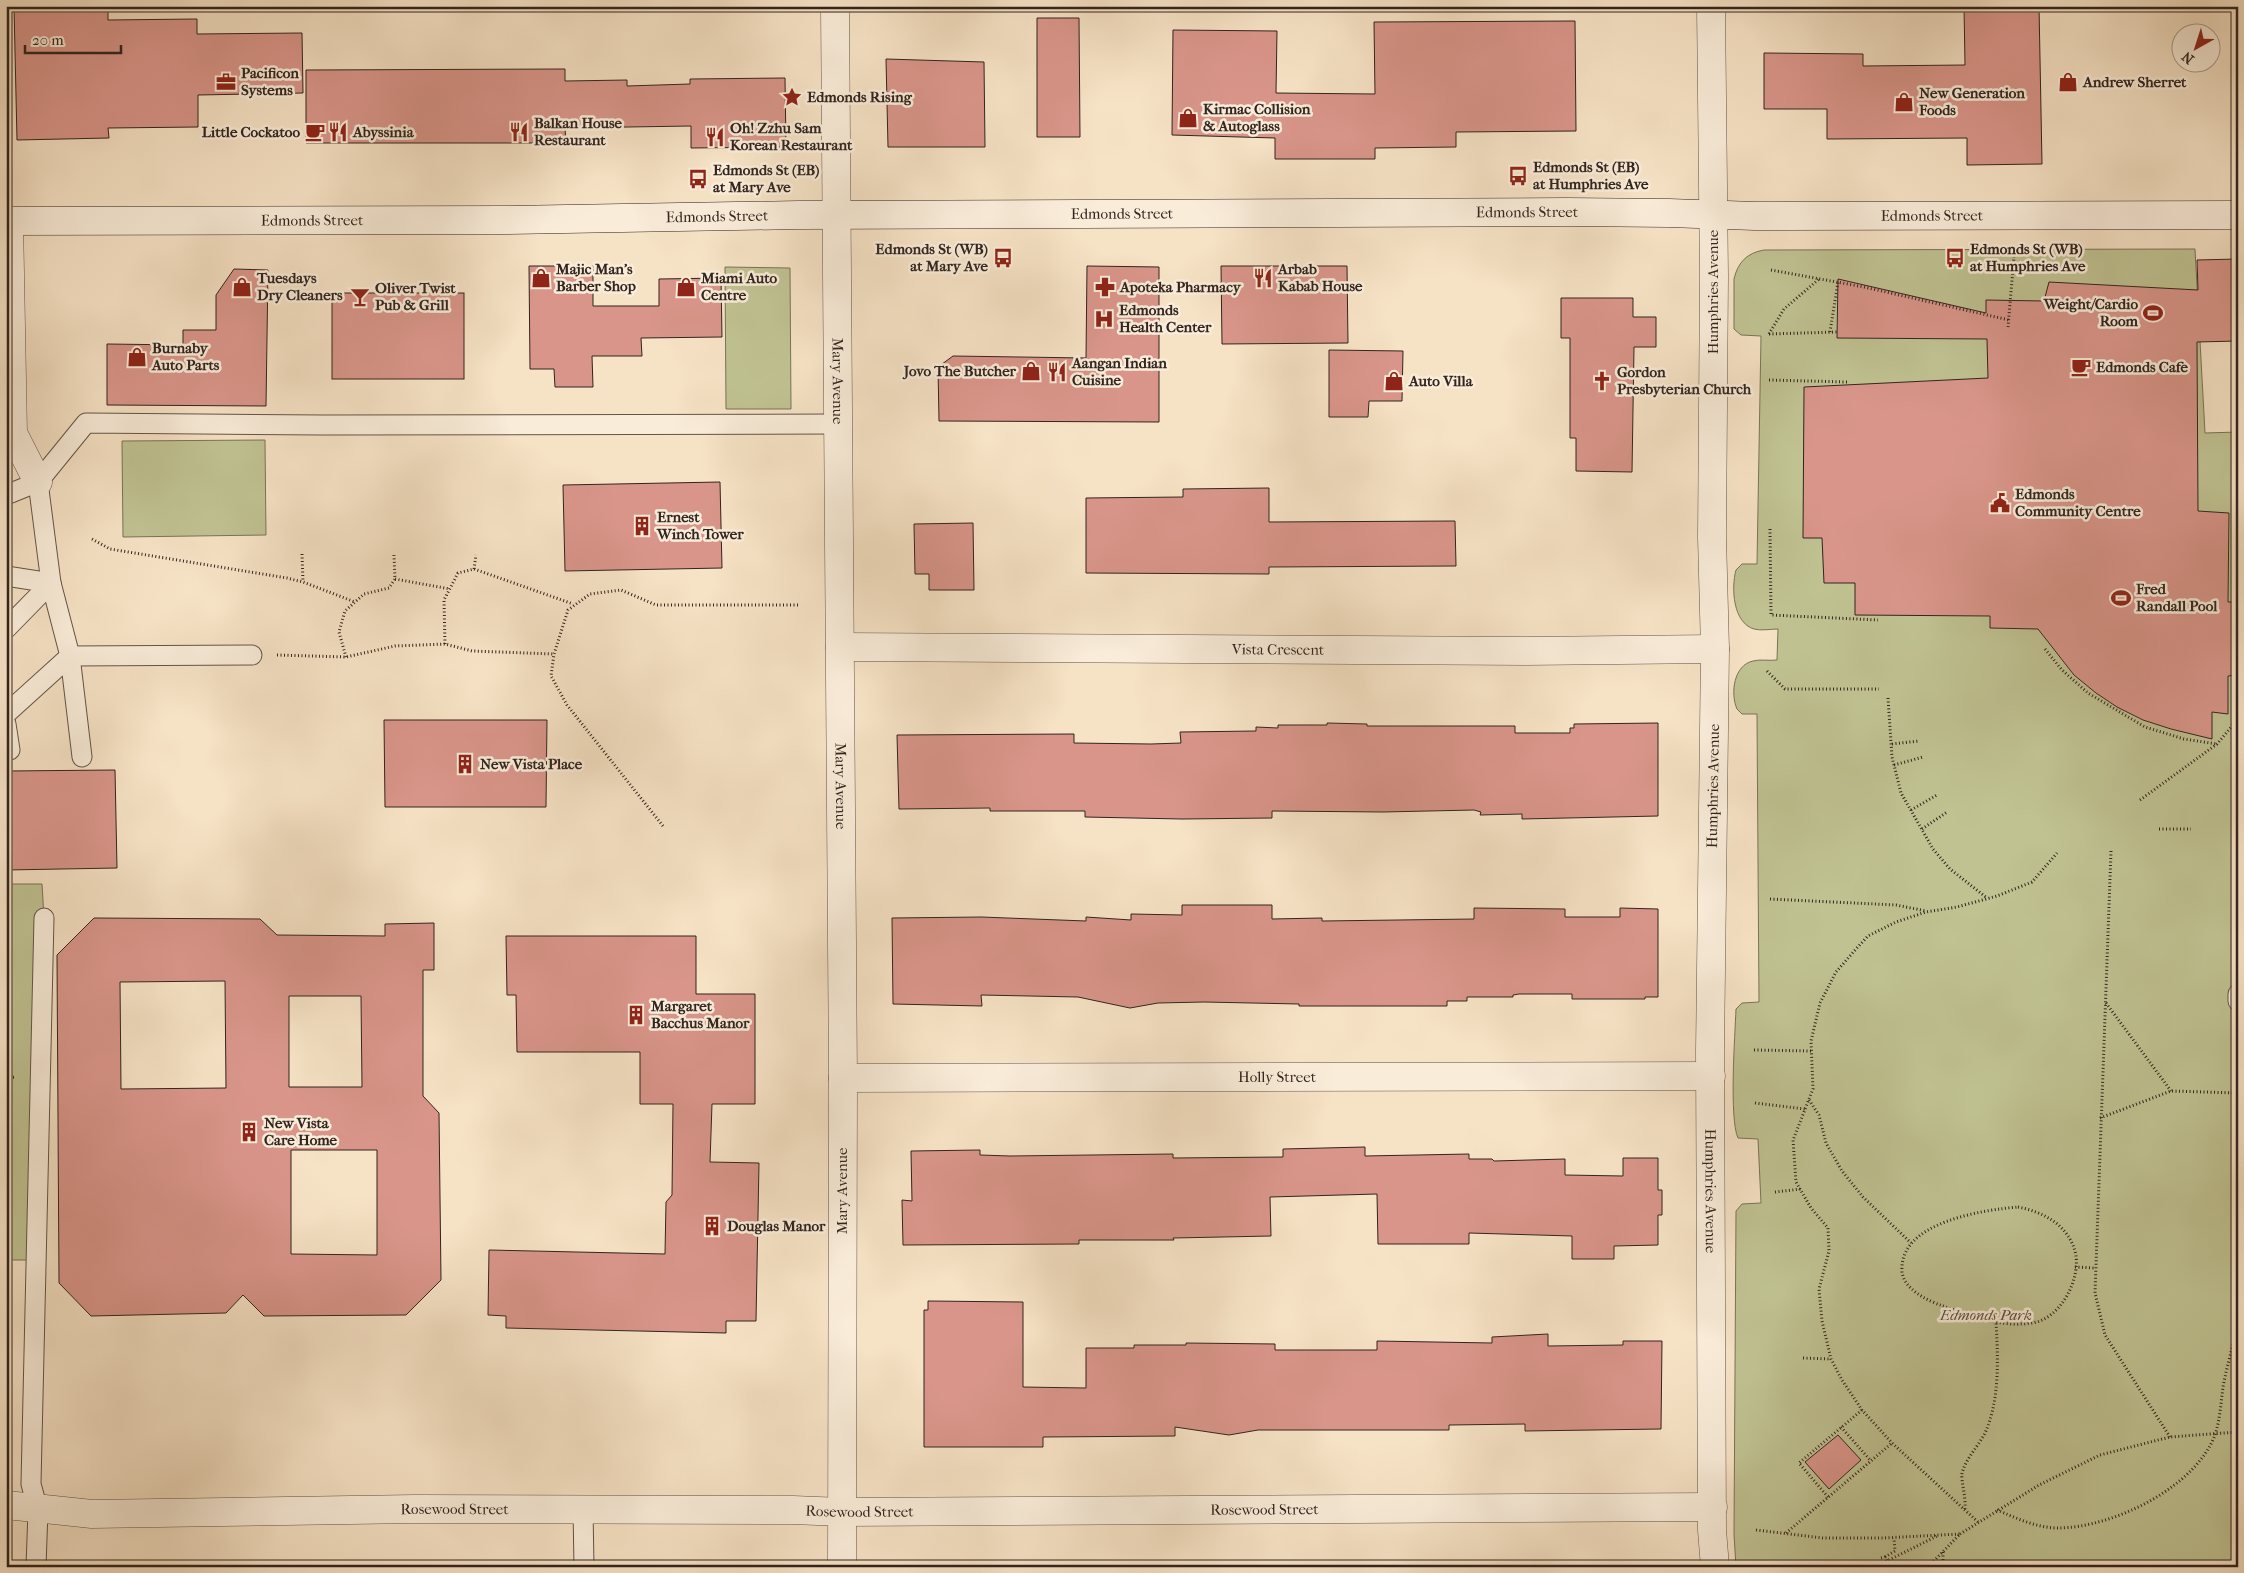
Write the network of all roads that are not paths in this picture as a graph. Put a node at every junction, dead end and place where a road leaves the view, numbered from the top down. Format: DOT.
graph roads {
  1 [pos="835,6"];
  2 [pos="1711,6"];
  3 [pos="1712,214"];
  4 [pos="836,215"];
  5 [pos="2238,215"];
  6 [pos="8,221"];
  7 [pos="838,424"];
  8 [pos="38,482"];
  9 [pos="6,494"];
  10 [pos="6,576"];
  11 [pos="51,583"];
  12 [pos="6,629"];
  13 [pos="840,647"];
  14 [pos="1716,649"];
  15 [pos="252,655"];
  16 [pos="70,656"];
  17 [pos="6,714"];
  18 [pos="6,724"];
  19 [pos="10,750"];
  20 [pos="82,757"];
  21 [pos="44,918"];
  22 [pos="2238,994"];
  23 [pos="2238,1001"];
  24 [pos="1711,1076"];
  25 [pos="843,1078"];
  26 [pos="6,1505"];
  27 [pos="1713,1507"];
  28 [pos="583,1509"];
  29 [pos="38,1510"];
  30 [pos="842,1512"];
  31 [pos="36,1567"];
  32 [pos="584,1567"];
  33 [pos="842,1567"];
  34 [pos="1715,1567"];
  1 -- 4 [label="street, Mary Avenue"];
  2 -- 3 [label="street, Humphries Avenue"];
  3 -- 4 [label="street, Edmonds Street"];
  3 -- 5 [label="street, Edmonds Street"];
  3 -- 14 [label="street, Humphries Avenue"];
  4 -- 6 [label="street, Edmonds Street"];
  4 -- 7 [label="street, Mary Avenue"];
  6 -- 8 [label="street"];
  7 -- 8 [label="lane"];
  7 -- 13 [label="street, Mary Avenue"];
  8 -- 9 [label="lane"];
  8 -- 11 [label="lane"];
  10 -- 11 [label="lane"];
  11 -- 12 [label="lane"];
  11 -- 16 [label="lane"];
  13 -- 14 [label="street, Vista Crescent"];
  13 -- 25 [label="street, Mary Avenue"];
  14 -- 24 [label="street, Humphries Avenue"];
  15 -- 16 [label="lane"];
  16 -- 17 [label="lane"];
  16 -- 20 [label="lane"];
  18 -- 19 [label="lane"];
  21 -- 29 [label="lane"];
  22 -- 23 [label="lane"];
  24 -- 25 [label="street, Holly Street"];
  24 -- 27 [label="street, Humphries Avenue"];
  25 -- 30 [label="street, Mary Avenue"];
  26 -- 29 [label="street, Rosewood Street"];
  27 -- 30 [label="street, Rosewood Street"];
  27 -- 34 [label="street, Humphries Avenue"];
  28 -- 29 [label="street, Rosewood Street"];
  28 -- 30 [label="street, Rosewood Street"];
  28 -- 32 [label="lane"];
  29 -- 31 [label="lane"];
  30 -- 33 [label="street, Mary Avenue"];
}
